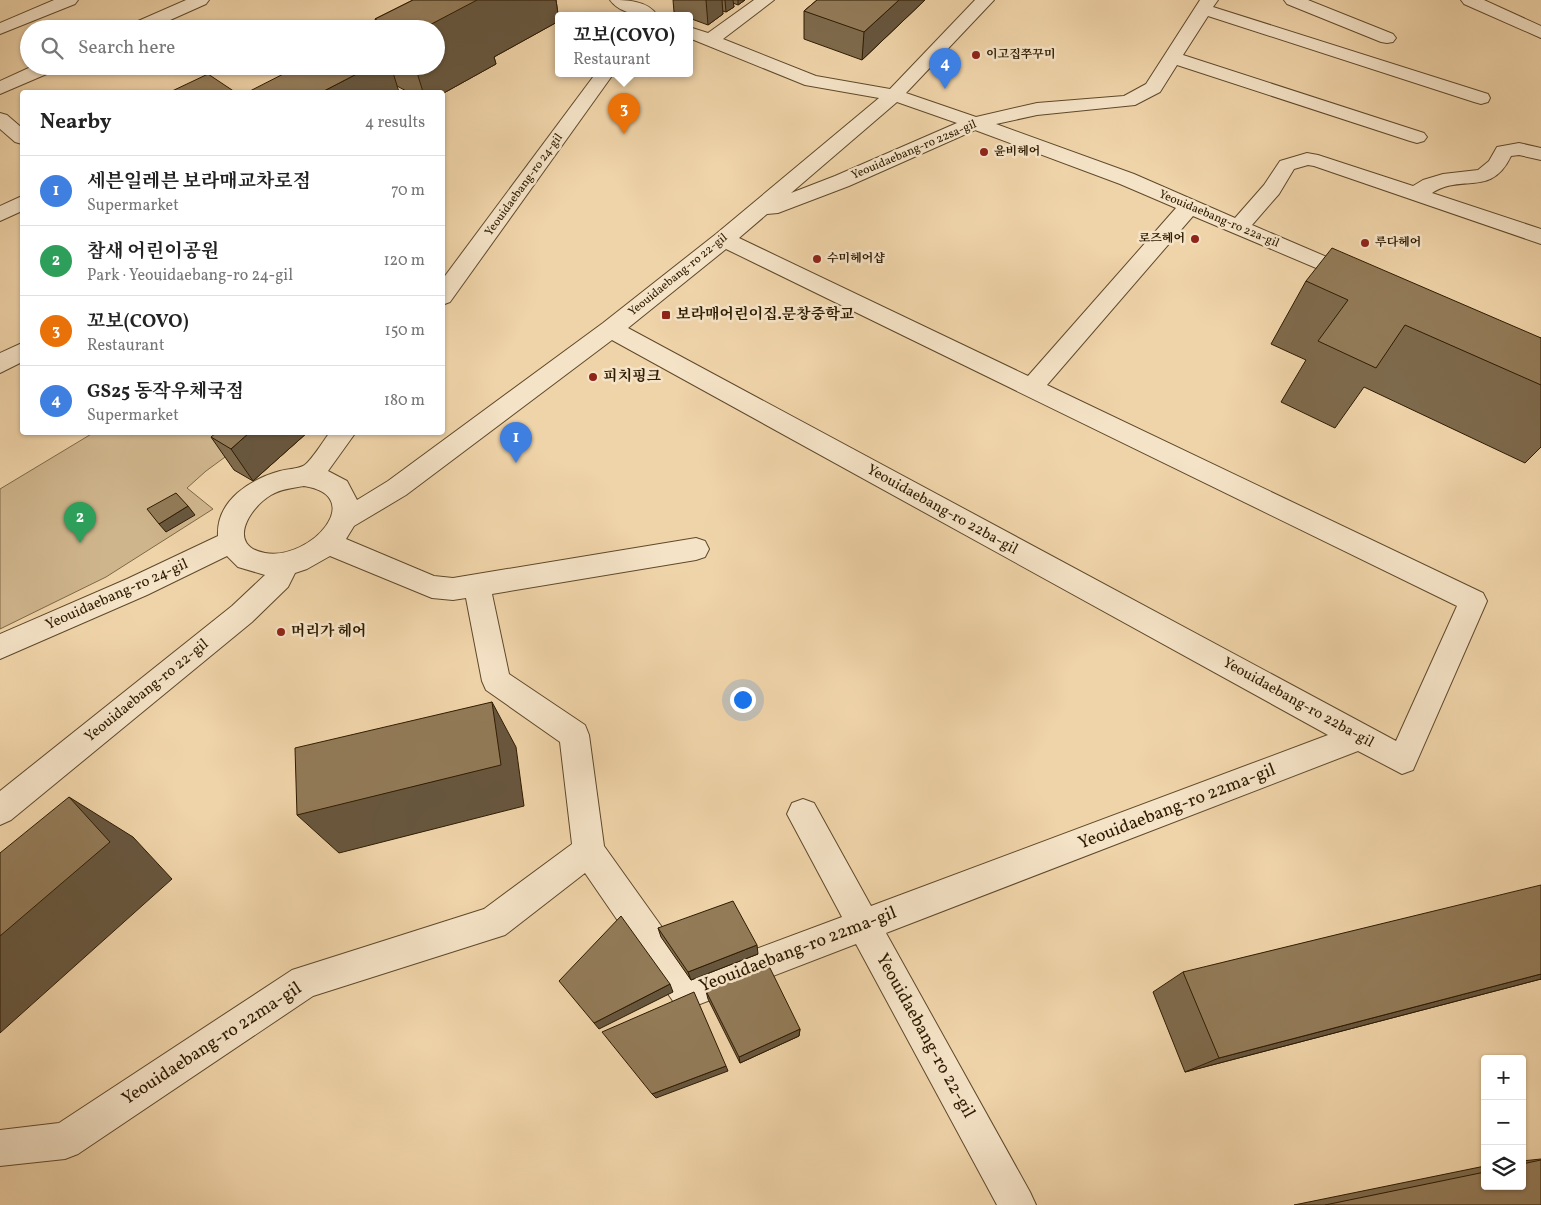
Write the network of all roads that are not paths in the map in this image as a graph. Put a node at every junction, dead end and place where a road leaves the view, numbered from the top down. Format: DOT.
graph roads {
  1 [pos="69,0"];
  2 [pos="200,0"];
  3 [pos="618,0"];
  4 [pos="658,0"];
  5 [pos="765,0"];
  6 [pos="985,0"];
  7 [pos="1293,0"];
  8 [pos="1470,0"];
  9 [pos="1206,5"];
  10 [pos="641,12"];
  11 [pos="649,12"];
  12 [pos="21,20"];
  13 [pos="155,20"];
  14 [pos="20,21"];
  15 [pos="0,29"];
  16 [pos="1541,33"];
  17 [pos="693,34"];
  18 [pos="1387,38"];
  19 [pos="710,40"];
  20 [pos="1172,58"];
  21 [pos="29,75"];
  22 [pos="602,77"];
  23 [pos="0,88"];
  24 [pos="894,95"];
  25 [pos="1481,98"];
  26 [pos="0,119"];
  27 [pos="974,123"];
  28 [pos="20,136"];
  29 [pos="1417,138"];
  30 [pos="1541,154"];
  31 [pos="1416,194"];
  32 [pos="20,204"];
  33 [pos="1190,206"];
  34 [pos="0,214"];
  35 [pos="753,214"];
  36 [pos="1238,228"];
  37 [pos="1541,237"];
  38 [pos="724,239"];
  39 [pos="1371,284"];
  40 [pos="445,293"];
  41 [pos="611,329"];
  42 [pos="20,352"];
  43 [pos="0,364"];
  44 [pos="1031,388"];
  45 [pos="342,435"];
  46 [pos="310,477"];
  47 [pos="345,518"];
  48 [pos="233,541"];
  49 [pos="328,544"];
  50 [pos="696,549"];
  51 [pos="286,565"];
  52 [pos="477,585"];
  53 [pos="0,647"];
  54 [pos="1360,737"];
  55 [pos="0,810"];
  56 [pos="803,814"];
  57 [pos="589,850"];
  58 [pos="864,925"];
  59 [pos="0,1148"];
  60 [pos="1018,1205"];
  1 -- 12 [label="street"];
  2 -- 13 [label="street"];
  3 -- 10 [label="street"];
  4 -- 11 [label="street"];
  5 -- 19 [label="street"];
  6 -- 24 [label="street, Yeouidaebang-ro 22-gil"];
  7 -- 18 [label="street"];
  8 -- 16 [label="street"];
  9 -- 20 [label="street, Yeouidaebang-ro 22sa-gil"];
  9 -- 25 [label="street"];
  14 -- 15 [label="street"];
  17 -- 19 [label="street, Yeouidaebang-ro 22a-gil"];
  19 -- 24 [label="street, Yeouidaebang-ro 22a-gil"];
  20 -- 27 [label="street, Yeouidaebang-ro 22sa-gil"];
  20 -- 29 [label="street"];
  21 -- 23 [label="street"];
  22 -- 40 [label="street, Yeouidaebang-ro 24-gil"];
  24 -- 27 [label="street, Yeouidaebang-ro 22a-gil"];
  24 -- 35 [label="street, Yeouidaebang-ro 22-gil"];
  26 -- 28 [label="street"];
  27 -- 33 [label="street, Yeouidaebang-ro 22a-gil"];
  27 -- 35 [label="street, Yeouidaebang-ro 22sa-gil"];
  30 -- 31 [label="street"];
  31 -- 36 [label="street"];
  31 -- 37 [label="street"];
  32 -- 34 [label="street"];
  33 -- 36 [label="street, Yeouidaebang-ro 22a-gil"];
  33 -- 44 [label="street"];
  35 -- 38 [label="street, Yeouidaebang-ro 22-gil"];
  36 -- 39 [label="street, Yeouidaebang-ro 22a-gil"];
  38 -- 41 [label="street, Yeouidaebang-ro 22-gil"];
  38 -- 44 [label="street, Yeouidaebang-ro 22ba-gil"];
  41 -- 47 [label="street, Yeouidaebang-ro 22-gil"];
  41 -- 54 [label="street, Yeouidaebang-ro 22ba-gil"];
  42 -- 43 [label="street"];
  44 -- 54 [label="street, Yeouidaebang-ro 22ba-gil"];
  45 -- 46 [label="street"];
  46 -- 47 [label="street"];
  46 -- 48 [label="street"];
  47 -- 49 [label="street"];
  48 -- 51 [label="street"];
  48 -- 53 [label="street, Yeouidaebang-ro 24-gil"];
  49 -- 51 [label="street"];
  49 -- 52 [label="street"];
  50 -- 52 [label="street"];
  51 -- 55 [label="street, Yeouidaebang-ro 22-gil"];
  52 -- 57 [label="street"];
  54 -- 58 [label="street, Yeouidaebang-ro 22ma-gil"];
  56 -- 58 [label="street, Yeouidaebang-ro 22-gil"];
  57 -- 58 [label="street, Yeouidaebang-ro 22ma-gil"];
  57 -- 59 [label="street, Yeouidaebang-ro 22ma-gil"];
  58 -- 60 [label="street, Yeouidaebang-ro 22-gil"];
}
